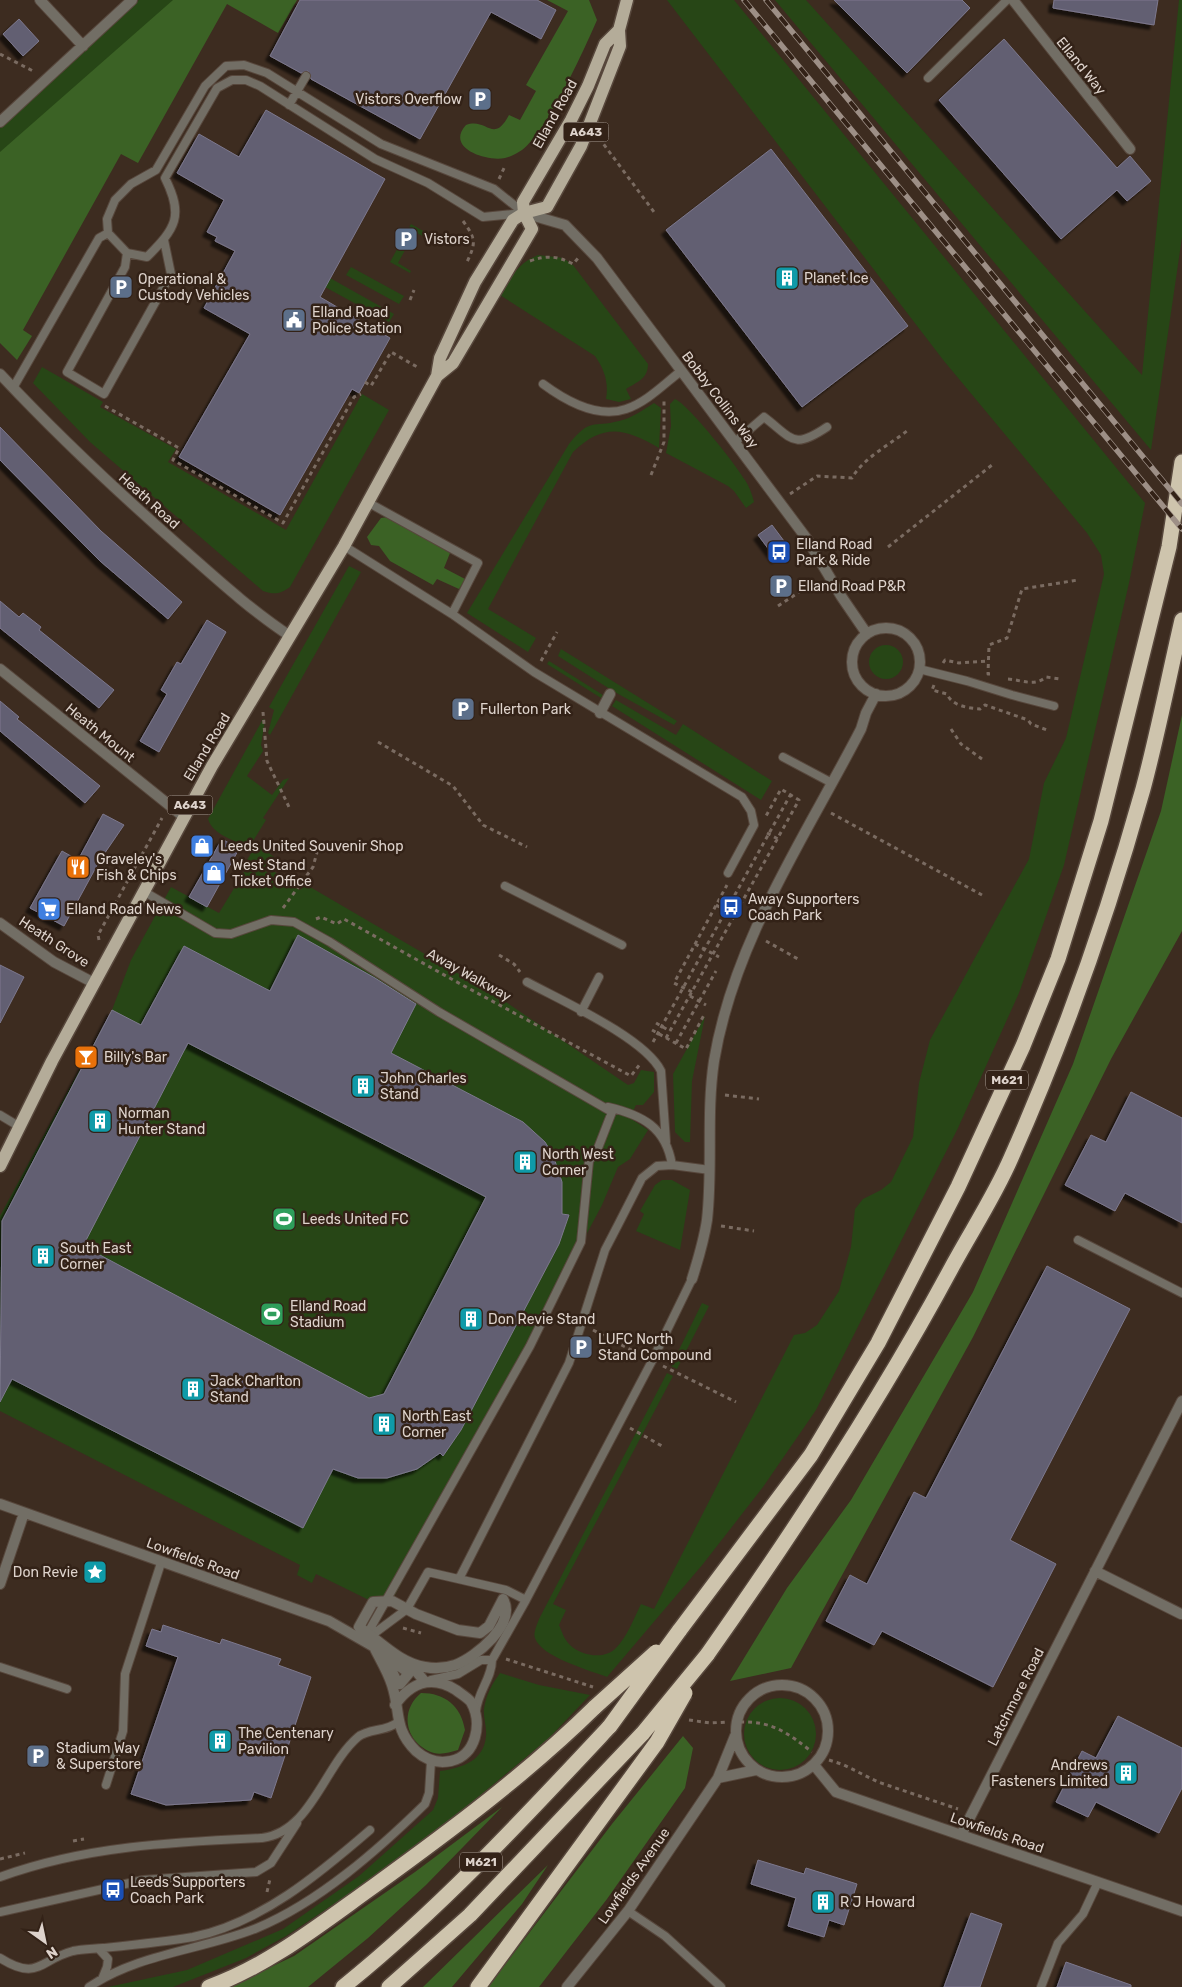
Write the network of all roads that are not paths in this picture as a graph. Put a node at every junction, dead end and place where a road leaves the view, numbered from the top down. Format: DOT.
graph roads {
  1 [pos="40,0"];
  2 [pos="132,0"];
  3 [pos="628,0"];
  4 [pos="1007,0"];
  5 [pos="1013,0"];
  6 [pos="618,30"];
  7 [pos="83,46"];
  8 [pos="306,76"];
  9 [pos="928,78"];
  10 [pos="296,92"];
  11 [pos="289,105"];
  12 [pos="0,122"];
  13 [pos="1130,149"];
  14 [pos="524,214"];
  15 [pos="108,233"];
  16 [pos="164,240"];
  17 [pos="127,252"];
  18 [pos="681,371"];
  19 [pos="0,374"];
  20 [pos="437,376"];
  21 [pos="543,384"];
  22 [pos="13,388"];
  23 [pos="827,427"];
  24 [pos="735,442"];
  25 [pos="1182,462"];
  26 [pos="369,503"];
  27 [pos="344,546"];
  28 [pos="452,614"];
  29 [pos="1182,620"];
  30 [pos="867,634"];
  31 [pos="290,636"];
  32 [pos="0,669"];
  33 [pos="919,670"];
  34 [pos="610,694"];
  35 [pos="876,694"];
  36 [pos="1054,706"];
  37 [pos="600,713"];
  38 [pos="783,757"];
  39 [pos="832,783"];
  40 [pos="184,816"];
  41 [pos="728,873"];
  42 [pos="505,886"];
  43 [pos="143,891"];
  44 [pos="0,923"];
  45 [pos="622,945"];
  46 [pos="598,977"];
  47 [pos="527,982"];
  48 [pos="94,983"];
  49 [pos="581,1012"];
  50 [pos="606,1106"];
  51 [pos="0,1115"];
  52 [pos="20,1127"];
  53 [pos="666,1142"];
  54 [pos="672,1165"];
  55 [pos="0,1166"];
  56 [pos="710,1170"];
  57 [pos="1078,1240"];
  58 [pos="692,1279"];
  59 [pos="1182,1293"];
  60 [pos="1182,1401"];
  61 [pos="0,1504"];
  62 [pos="24,1513"];
  63 [pos="161,1563"];
  64 [pos="1095,1572"];
  65 [pos="459,1579"];
  66 [pos="0,1584"];
  67 [pos="526,1600"];
  68 [pos="385,1601"];
  69 [pos="406,1609"];
  70 [pos="1182,1615"];
  71 [pos="679,1631"];
  72 [pos="368,1636"];
  73 [pos="374,1647"];
  74 [pos="707,1655"];
  75 [pos="492,1660"];
  76 [pos="0,1667"];
  77 [pos="428,1681"];
  78 [pos="67,1689"];
  79 [pos="395,1704"];
  80 [pos="476,1715"];
  81 [pos="398,1722"];
  82 [pos="735,1736"];
  83 [pos="431,1761"];
  84 [pos="817,1762"];
  85 [pos="756,1770"];
  86 [pos="718,1778"];
  87 [pos="106,1785"];
  88 [pos="299,1820"];
  89 [pos="370,1830"];
  90 [pos="961,1835"];
  91 [pos="0,1877"];
  92 [pos="1098,1882"];
  93 [pos="1182,1911"];
  94 [pos="0,1912"];
  95 [pos="628,1912"];
  96 [pos="99,1949"];
  97 [pos="0,1958"];
  98 [pos="102,1979"];
  99 [pos="89,1987"];
  100 [pos="210,1987"];
  101 [pos="343,1987"];
  102 [pos="389,1987"];
  103 [pos="478,1987"];
  104 [pos="567,1987"];
  105 [pos="721,1987"];
  106 [pos="1042,1987"];
  1 -- 7 [label="street"];
  2 -- 7 [label="street"];
  3 -- 6 [label="main road, Elland Road / A643"];
  4 -- 9 [label="lane"];
  5 -- 13 [label="street, Elland Way"];
  6 -- 14 [label="main road, Elland Road / A643"];
  6 -- 14 [label="main road, Elland Road / A643"];
  7 -- 12 [label="street"];
  8 -- 10 [label="lane"];
  10 -- 11 [label="lane"];
  10 -- 14 [label="lane"];
  10 -- 15 [label="lane"];
  11 -- 14 [label="lane"];
  11 -- 16 [label="lane"];
  14 -- 18 [label="street, Bobby Collins Way"];
  14 -- 20 [label="main road, Elland Road / A643"];
  14 -- 20 [label="main road, Elland Road / A643"];
  15 -- 17 [label="lane"];
  15 -- 22 [label="lane"];
  16 -- 17 [label="lane"];
  16 -- 17 [label="lane"];
  18 -- 21 [label="lane"];
  18 -- 24 [label="street, Bobby Collins Way"];
  19 -- 22 [label="street, Heath Road"];
  20 -- 26 [label="main road, Elland Road / A643"];
  22 -- 31 [label="street, Heath Road"];
  23 -- 24 [label="lane"];
  24 -- 30 [label="street, Bobby Collins Way"];
  25 -- 71 [label="highway, M621"];
  26 -- 27 [label="main road, Elland Road / A643"];
  26 -- 28 [label="lane"];
  27 -- 28 [label="lane"];
  27 -- 31 [label="main road, Elland Road / A643"];
  28 -- 37 [label="lane"];
  29 -- 74 [label="highway, M621"];
  30 -- 33 [label="street"];
  30 -- 35 [label="street"];
  31 -- 40 [label="main road, Elland Road / A643"];
  32 -- 40 [label="street, Heath Mount"];
  33 -- 35 [label="street"];
  33 -- 36 [label="lane"];
  34 -- 37 [label="street"];
  35 -- 39 [label="street"];
  37 -- 41 [label="lane"];
  38 -- 39 [label="lane"];
  39 -- 56 [label="street"];
  40 -- 43 [label="main road, Elland Road / A643"];
  42 -- 45 [label="lane"];
  43 -- 48 [label="main road, Elland Road / A643"];
  43 -- 50 [label="lane"];
  44 -- 48 [label="street, Heath Grove"];
  46 -- 49 [label="lane"];
  47 -- 49 [label="lane"];
  48 -- 52 [label="main road, Elland Road / A643"];
  49 -- 53 [label="lane"];
  50 -- 53 [label="lane"];
  50 -- 68 [label="lane"];
  51 -- 52 [label="lane"];
  52 -- 55 [label="main road, Elland Road / A643"];
  53 -- 54 [label="lane"];
  54 -- 56 [label="lane"];
  54 -- 65 [label="lane"];
  56 -- 58 [label="street"];
  57 -- 59 [label="lane"];
  58 -- 67 [label="lane"];
  60 -- 64 [label="street, Latchmore Road"];
  61 -- 62 [label="street, Lowfields Road"];
  62 -- 63 [label="street, Lowfields Road"];
  62 -- 66 [label="street"];
  63 -- 72 [label="street, Lowfields Road"];
  63 -- 87 [label="lane"];
  64 -- 70 [label="street"];
  64 -- 90 [label="street, Latchmore Road"];
  65 -- 67 [label="lane"];
  65 -- 69 [label="lane"];
  67 -- 75 [label="lane"];
  68 -- 69 [label="street"];
  68 -- 72 [label="street"];
  69 -- 72 [label="lane"];
  69 -- 72 [label="street"];
  71 -- 100 [label="highway, bridge"];
  71 -- 101 [label="highway, M621, bridge"];
  72 -- 73 [label="street, Lowfields Road"];
  73 -- 77 [label="street, Lowfields Road"];
  73 -- 79 [label="street, Lowfields Road"];
  74 -- 102 [label="highway, M621, bridge"];
  74 -- 103 [label="highway, bridge"];
  75 -- 77 [label="lane"];
  75 -- 80 [label="lane"];
  76 -- 78 [label="lane"];
  77 -- 79 [label="street"];
  77 -- 80 [label="street, Lowfields Road"];
  79 -- 81 [label="street, Lowfields Road"];
  80 -- 83 [label="street"];
  81 -- 83 [label="street, Lowfields Road"];
  81 -- 88 [label="lane"];
  82 -- 84 [label="street"];
  82 -- 85 [label="street"];
  82 -- 86 [label="street, Lowfields Avenue"];
  83 -- 98 [label="lane"];
  84 -- 85 [label="street"];
  84 -- 90 [label="street, Lowfields Road"];
  85 -- 86 [label="street"];
  86 -- 95 [label="street, Lowfields Avenue"];
  88 -- 91 [label="lane"];
  88 -- 94 [label="lane"];
  89 -- 96 [label="lane"];
  90 -- 92 [label="street, Lowfields Road"];
  92 -- 93 [label="street, Lowfields Road"];
  92 -- 106 [label="lane"];
  95 -- 104 [label="street, Lowfields Avenue"];
  95 -- 105 [label="lane"];
  96 -- 97 [label="lane"];
  96 -- 98 [label="lane"];
  98 -- 99 [label="lane"];
}
